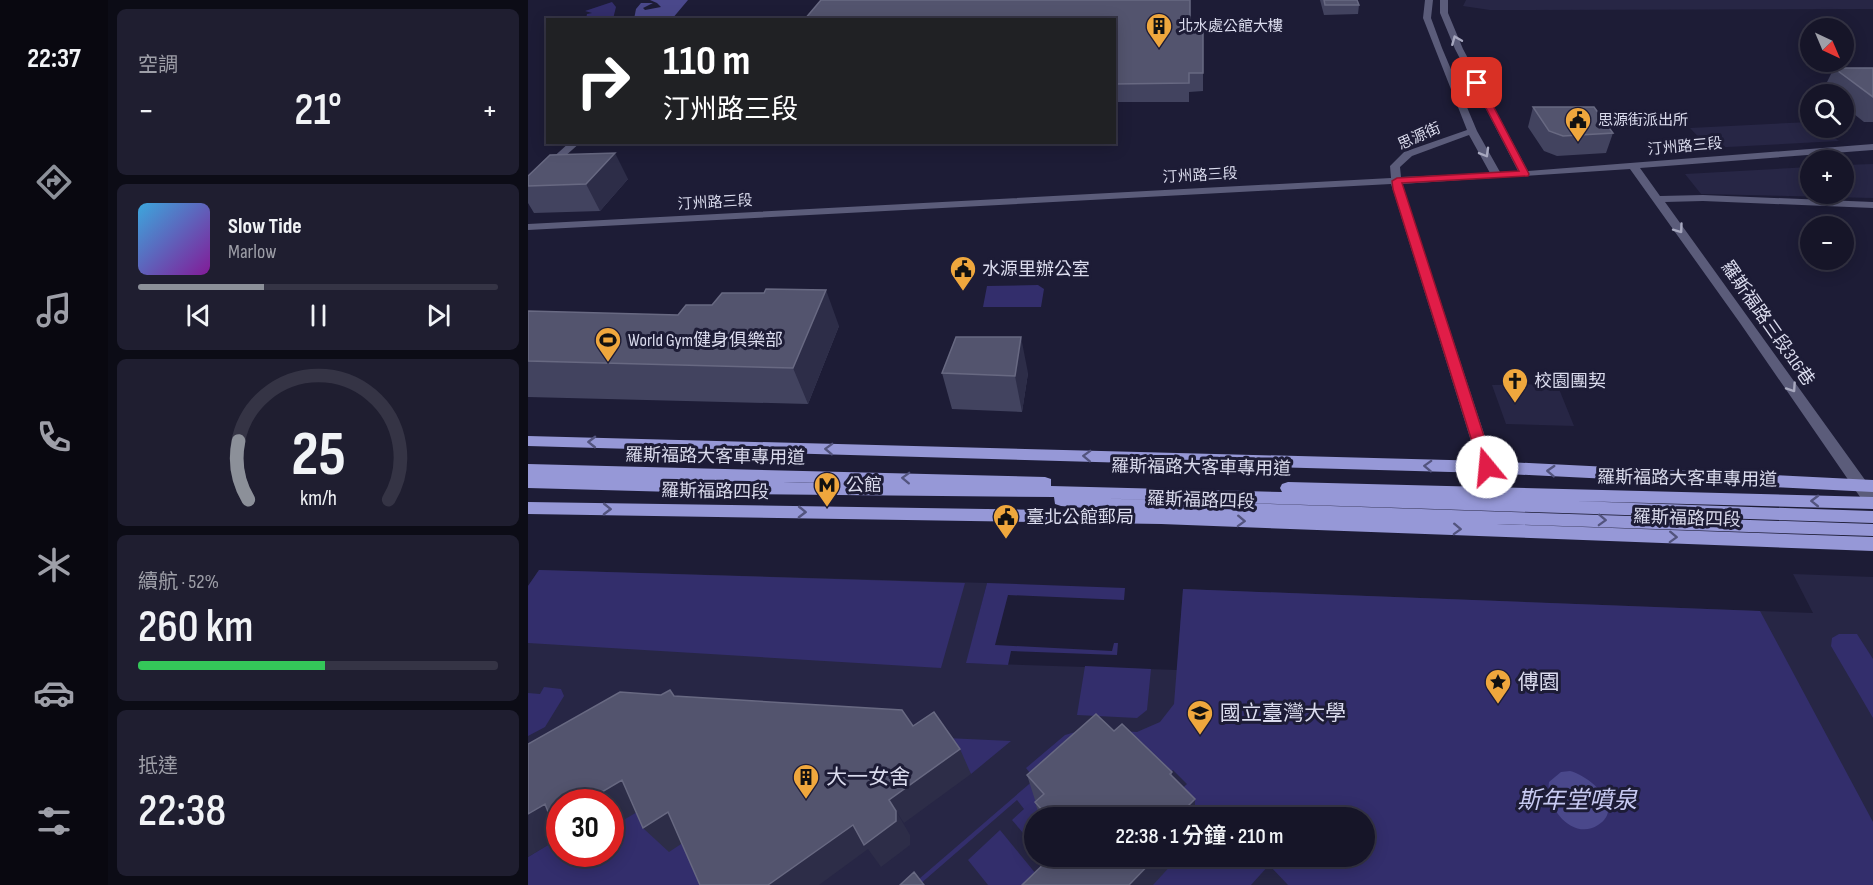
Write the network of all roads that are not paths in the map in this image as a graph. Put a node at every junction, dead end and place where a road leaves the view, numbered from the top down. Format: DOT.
graph roads {
  1 [pos="1429,0"];
  2 [pos="1444,0"];
  3 [pos="1472,131"];
  4 [pos="574,144"];
  5 [pos="1872,148"];
  6 [pos="1632,165"];
  7 [pos="1525,174"];
  8 [pos="1496,175"];
  9 [pos="1397,181"];
  10 [pos="528,186"];
  11 [pos="1658,200"];
  12 [pos="1873,205"];
  13 [pos="528,226"];
  14 [pos="528,441"];
  15 [pos="1487,467"];
  16 [pos="528,470"];
  17 [pos="528,482"];
  18 [pos="1867,486"];
  19 [pos="998,493"];
  20 [pos="1873,503"];
  21 [pos="528,508"];
  22 [pos="1873,517"];
  23 [pos="1873,530"];
  24 [pos="1873,544"];
  1 -- 3 [label="street"];
  7 -- 2 [label="street, one-way"];
  3 -- 8 [label="street, one-way"];
  3 -- 9 [label="street, 思源街"];
  4 -- 10 [label="street"];
  5 -- 6 [label="street, 汀州路三段"];
  6 -- 7 [label="street, 汀州路三段"];
  6 -- 11 [label="street, 羅斯福路三段316巷"];
  7 -- 8 [label="street, 汀州路三段"];
  8 -- 9 [label="street, 汀州路三段"];
  9 -- 13 [label="street, 汀州路三段"];
  9 -- 15 [label="street"];
  11 -- 12 [label="street"];
  11 -- 18 [label="street, 羅斯福路三段316巷, one-way"];
  15 -- 14 [label="main road, one-way"];
  18 -- 15 [label="main road, one-way"];
  20 -- 16 [label="main road, 羅斯福路大客車專用道, one-way"];
  17 -- 19 [label="main road, 羅斯福路大客車專用道"];
  18 -- 20 [label="street, 羅斯福路三段316巷"];
  19 -- 22 [label="main road, 羅斯福路大客車專用道"];
  19 -- 23 [label="main road, 羅斯福路大客車專用道, one-way"];
  21 -- 24 [label="main road, 羅斯福路四段, one-way"];
}
